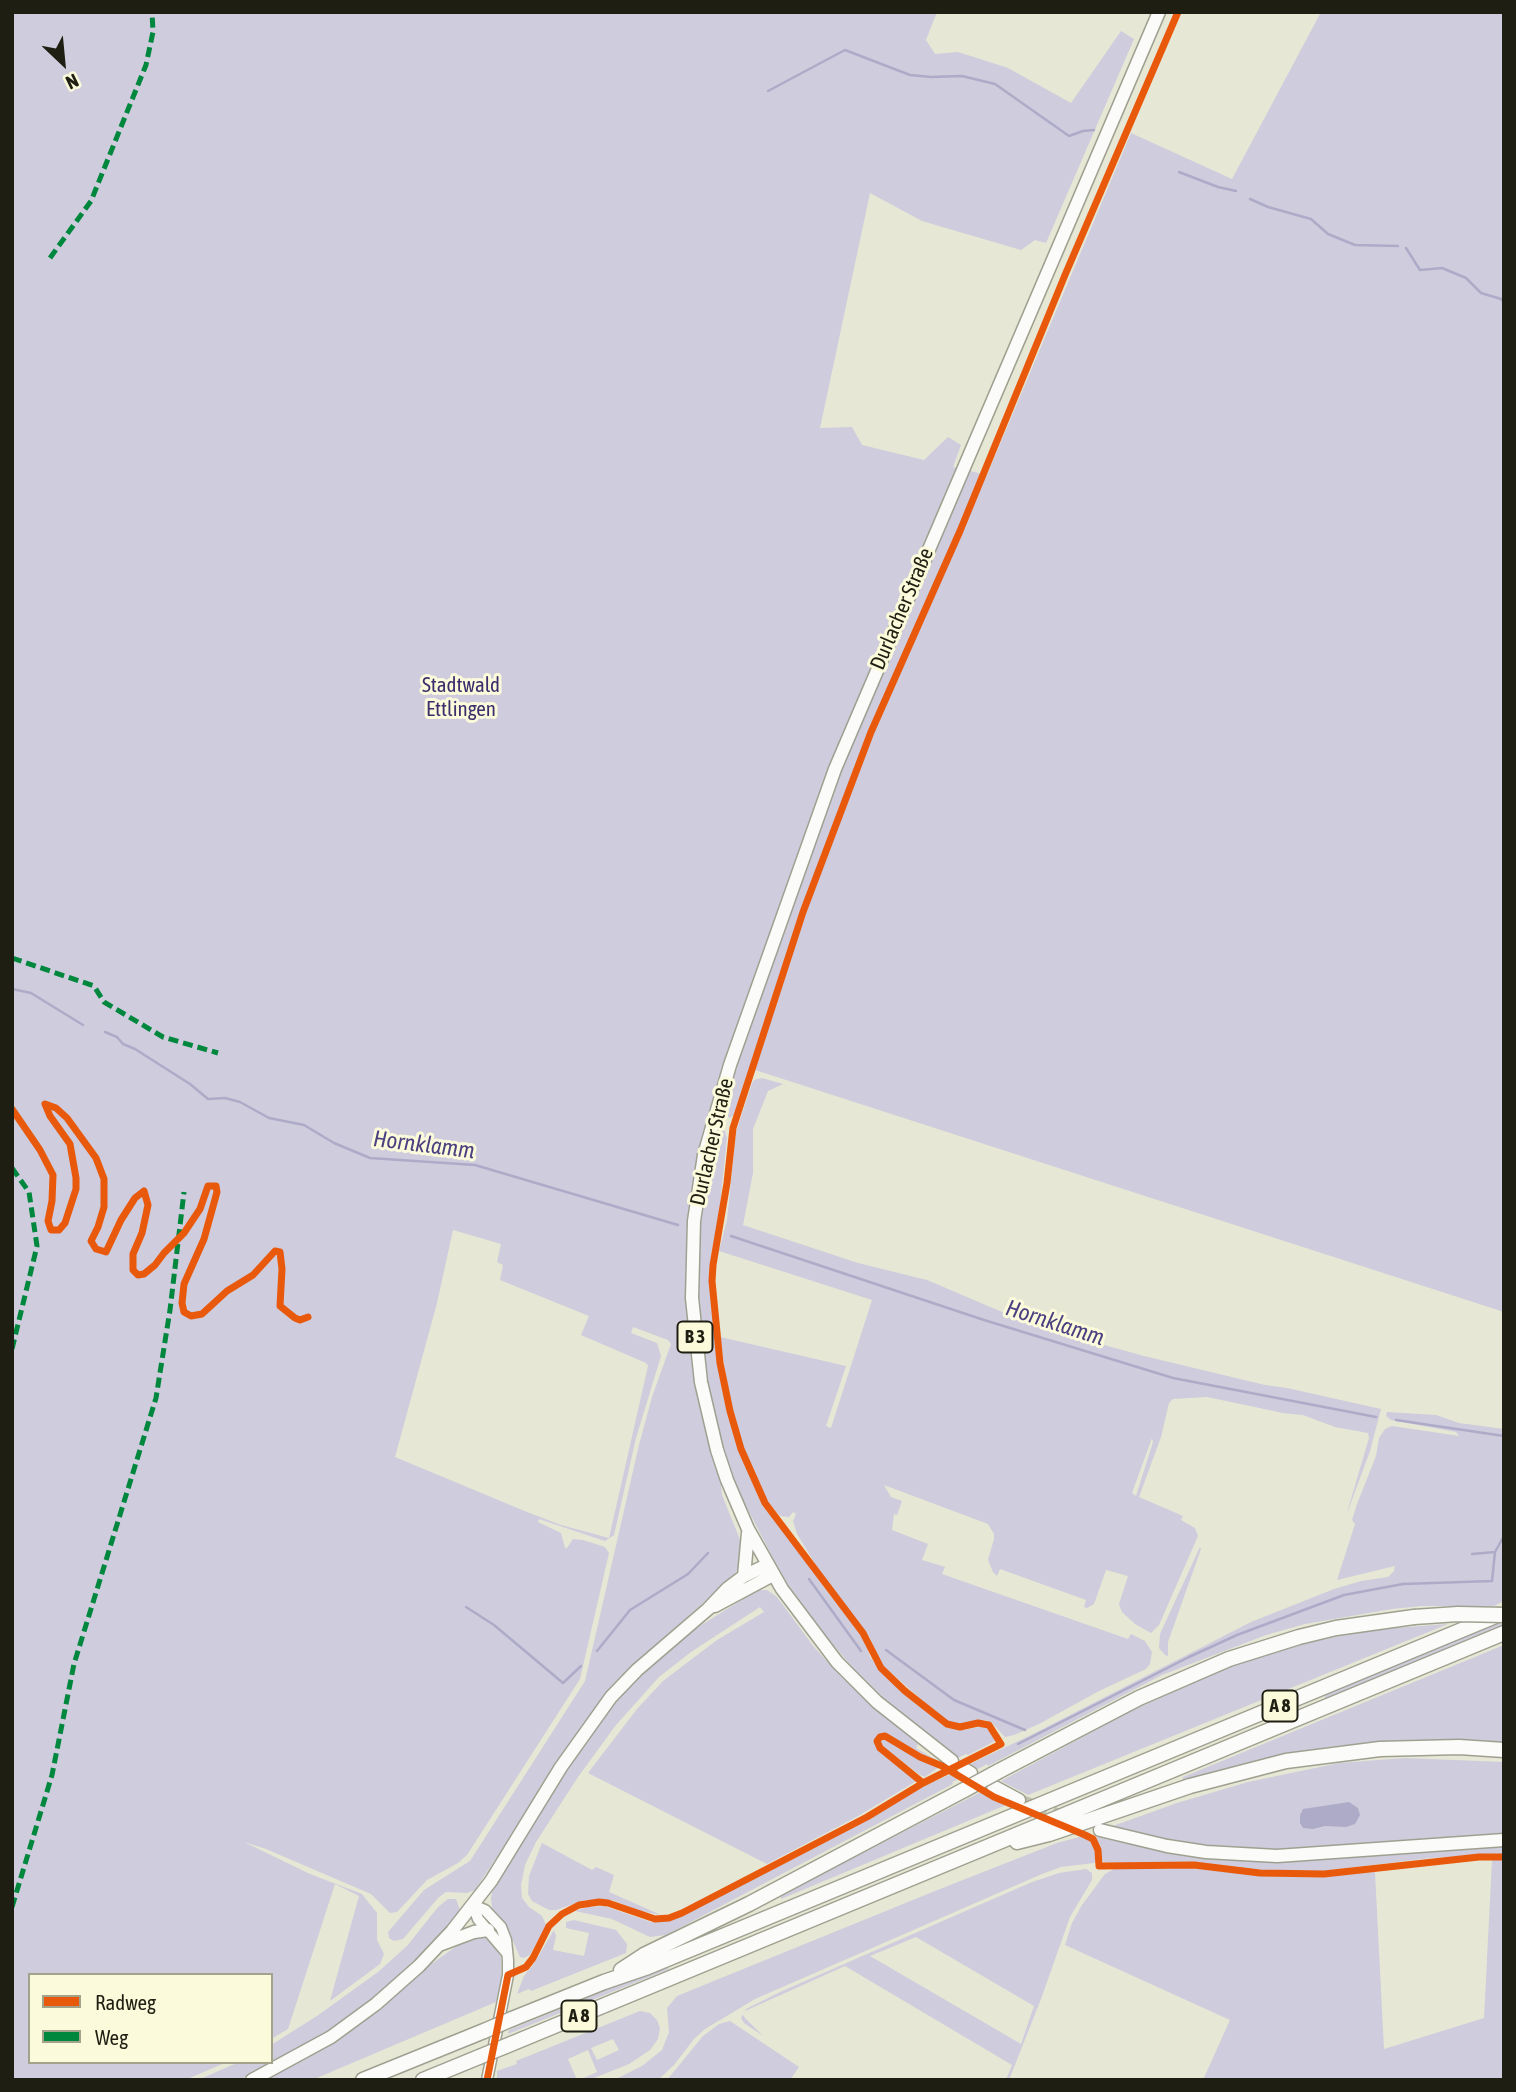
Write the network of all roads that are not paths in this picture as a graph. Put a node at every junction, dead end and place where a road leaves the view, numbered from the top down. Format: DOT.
graph roads {
  1 [pos="1159,12"];
  2 [pos="748,1529"];
  3 [pos="770,1570"];
  4 [pos="744,1576"];
  5 [pos="708,1609"];
  6 [pos="1504,1614"];
  7 [pos="1504,1633"];
  8 [pos="1504,1750"];
  9 [pos="962,1768"];
  10 [pos="993,1786"];
  11 [pos="1019,1800"];
  12 [pos="1100,1830"];
  13 [pos="1504,1840"];
  14 [pos="981,1851"];
  15 [pos="473,1905"];
  16 [pos="488,1930"];
  17 [pos="438,1946"];
  18 [pos="506,1952"];
  19 [pos="604,1982"];
  20 [pos="252,2080"];
  21 [pos="363,2080"];
  22 [pos="423,2080"];
  23 [pos="487,2080"];
  1 -- 2 [label="main road, Durlacher Straße / B 3"];
  2 -- 3 [label="main road, B 3"];
  2 -- 4 [label="main road"];
  3 -- 4 [label="main road"];
  3 -- 5 [label="main road"];
  3 -- 9 [label="main road, B 3"];
  4 -- 5 [label="main road"];
  5 -- 15 [label="main road"];
  6 -- 19 [label="highway, A 8"];
  6 -- 19 [label="highway, A 8, bridge"];
  7 -- 14 [label="highway, A 8"];
  8 -- 14 [label="highway, A 8"];
  10 -- 11 [label="main road"];
  12 -- 13 [label="main road"];
  14 -- 22 [label="highway, A 8, bridge"];
  15 -- 16 [label="street"];
  15 -- 17 [label="main road"];
  15 -- 18 [label="street"];
  16 -- 17 [label="main road"];
  16 -- 18 [label="street"];
  17 -- 20 [label="main road"];
  18 -- 23 [label="street"];
  19 -- 21 [label="highway, A 8, bridge"];
}
